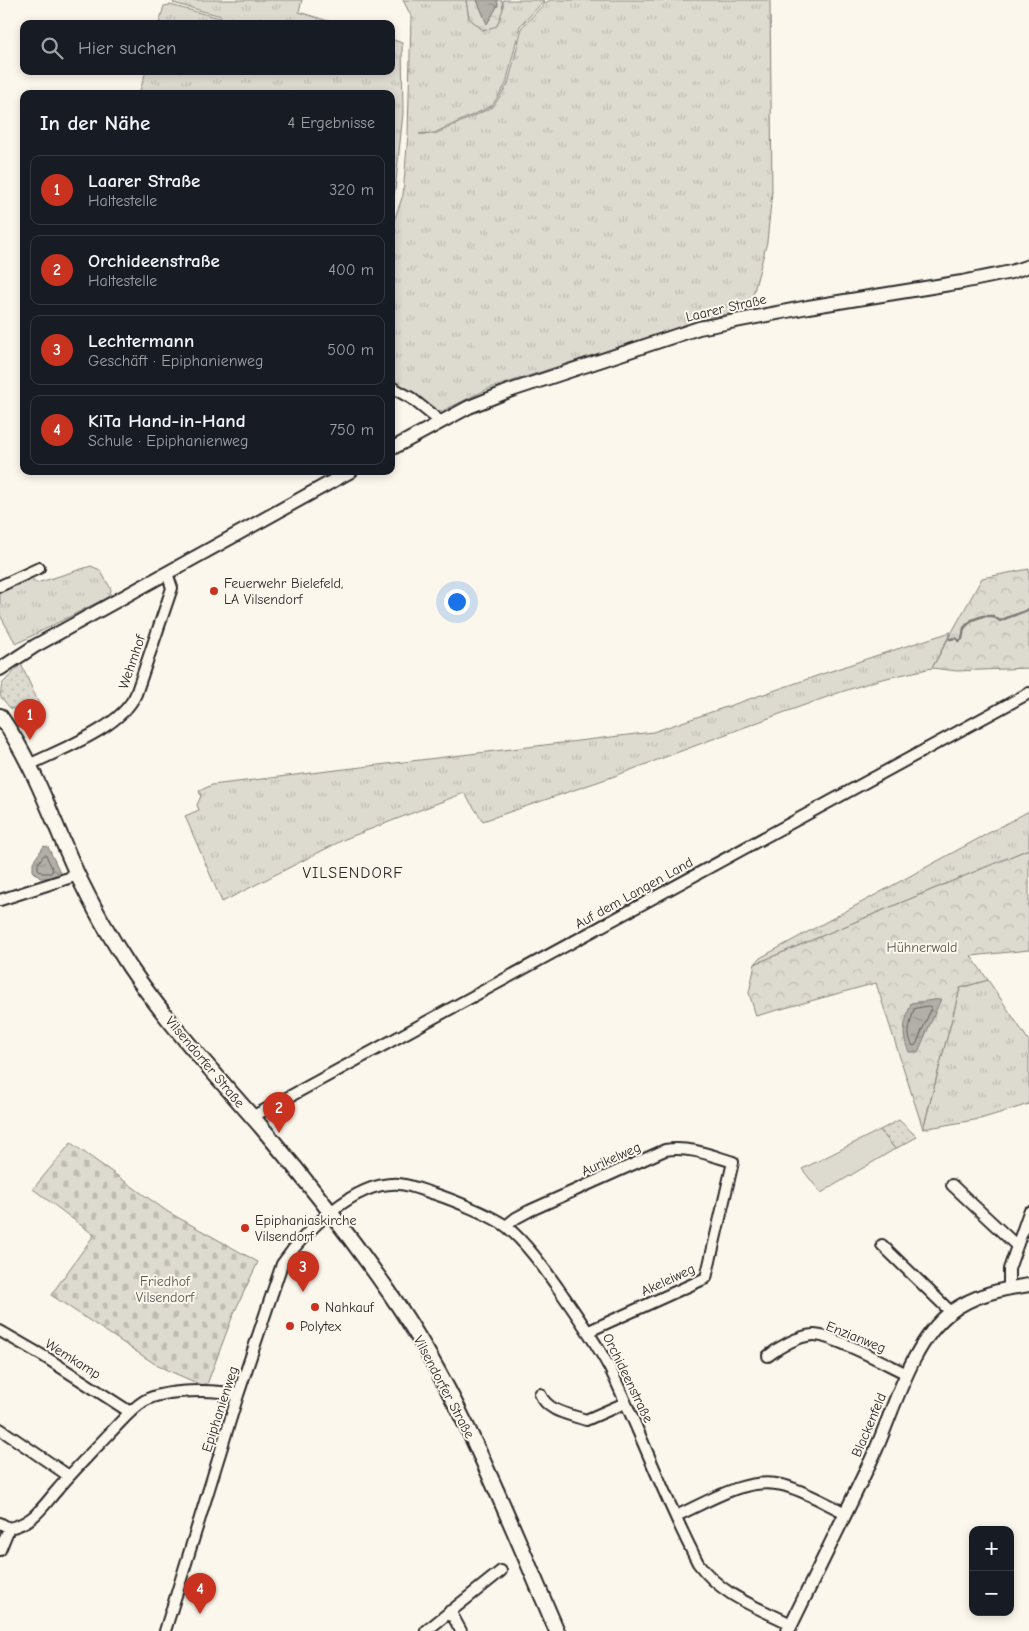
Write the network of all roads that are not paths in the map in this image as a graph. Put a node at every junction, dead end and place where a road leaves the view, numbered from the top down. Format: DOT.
graph roads {
  1 [pos="1029,266"];
  2 [pos="395,389"];
  3 [pos="441,422"];
  4 [pos="395,447"];
  5 [pos="344,475"];
  6 [pos="39,568"];
  7 [pos="167,572"];
  8 [pos="0,586"];
  9 [pos="0,669"];
  10 [pos="1029,693"];
  11 [pos="0,716"];
  12 [pos="29,765"];
  13 [pos="78,875"];
  14 [pos="0,900"];
  15 [pos="252,1117"];
  16 [pos="733,1162"];
  17 [pos="952,1185"];
  18 [pos="1029,1212"];
  19 [pos="331,1213"];
  20 [pos="506,1226"];
  21 [pos="882,1245"];
  22 [pos="1016,1246"];
  23 [pos="1029,1286"];
  24 [pos="1009,1288"];
  25 [pos="951,1312"];
  26 [pos="0,1331"];
  27 [pos="589,1331"];
  28 [pos="768,1356"];
  29 [pos="907,1374"];
  30 [pos="540,1394"];
  31 [pos="238,1395"];
  32 [pos="626,1403"];
  33 [pos="130,1412"];
  34 [pos="0,1429"];
  35 [pos="69,1476"];
  36 [pos="846,1513"];
  37 [pos="676,1516"];
  38 [pos="4,1526"];
  39 [pos="0,1550"];
  40 [pos="501,1571"];
  41 [pos="450,1611"];
  42 [pos="790,1627"];
  43 [pos="165,1631"];
  44 [pos="426,1631"];
  45 [pos="461,1631"];
  46 [pos="557,1631"];
  1 -- 3 [label="street, Laarer Straße"];
  2 -- 3 [label="street"];
  3 -- 4 [label="street, Laarer Straße"];
  5 -- 7 [label="street"];
  6 -- 8 [label="street"];
  7 -- 9 [label="street"];
  7 -- 12 [label="street, Wehmhof"];
  10 -- 15 [label="street, Auf dem Langen Land"];
  11 -- 12 [label="main road, Vilsendorfer Straße"];
  12 -- 13 [label="main road, Vilsendorfer Straße"];
  13 -- 14 [label="street"];
  13 -- 15 [label="main road, Vilsendorfer Straße"];
  15 -- 19 [label="main road, Vilsendorfer Straße"];
  16 -- 20 [label="street, Aurikelweg"];
  16 -- 27 [label="street, Akeleiweg"];
  17 -- 22 [label="street"];
  18 -- 22 [label="street"];
  19 -- 20 [label="street, Orchideenstraße"];
  19 -- 31 [label="street, Epiphanienweg"];
  19 -- 46 [label="main road, Vilsendorfer Straße"];
  20 -- 27 [label="street, Orchideenstraße"];
  21 -- 25 [label="street"];
  22 -- 24 [label="street"];
  23 -- 24 [label="street, Blackenfeld"];
  24 -- 25 [label="street, Blackenfeld"];
  25 -- 29 [label="street, Blackenfeld"];
  26 -- 33 [label="street, Wemkamp"];
  27 -- 32 [label="street, Orchideenstraße"];
  28 -- 29 [label="street, Enzianweg"];
  29 -- 36 [label="street, Blackenfeld"];
  30 -- 32 [label="street"];
  31 -- 33 [label="street"];
  31 -- 43 [label="street, Epiphanienweg"];
  32 -- 37 [label="street, Orchideenstraße"];
  33 -- 35 [label="street"];
  34 -- 35 [label="street"];
  35 -- 38 [label="street"];
  36 -- 37 [label="street"];
  36 -- 42 [label="street, Blackenfeld"];
  37 -- 42 [label="street, Orchideenstraße"];
  38 -- 39 [label="street"];
  40 -- 41 [label="street"];
  41 -- 44 [label="street"];
  41 -- 45 [label="street"];
}
